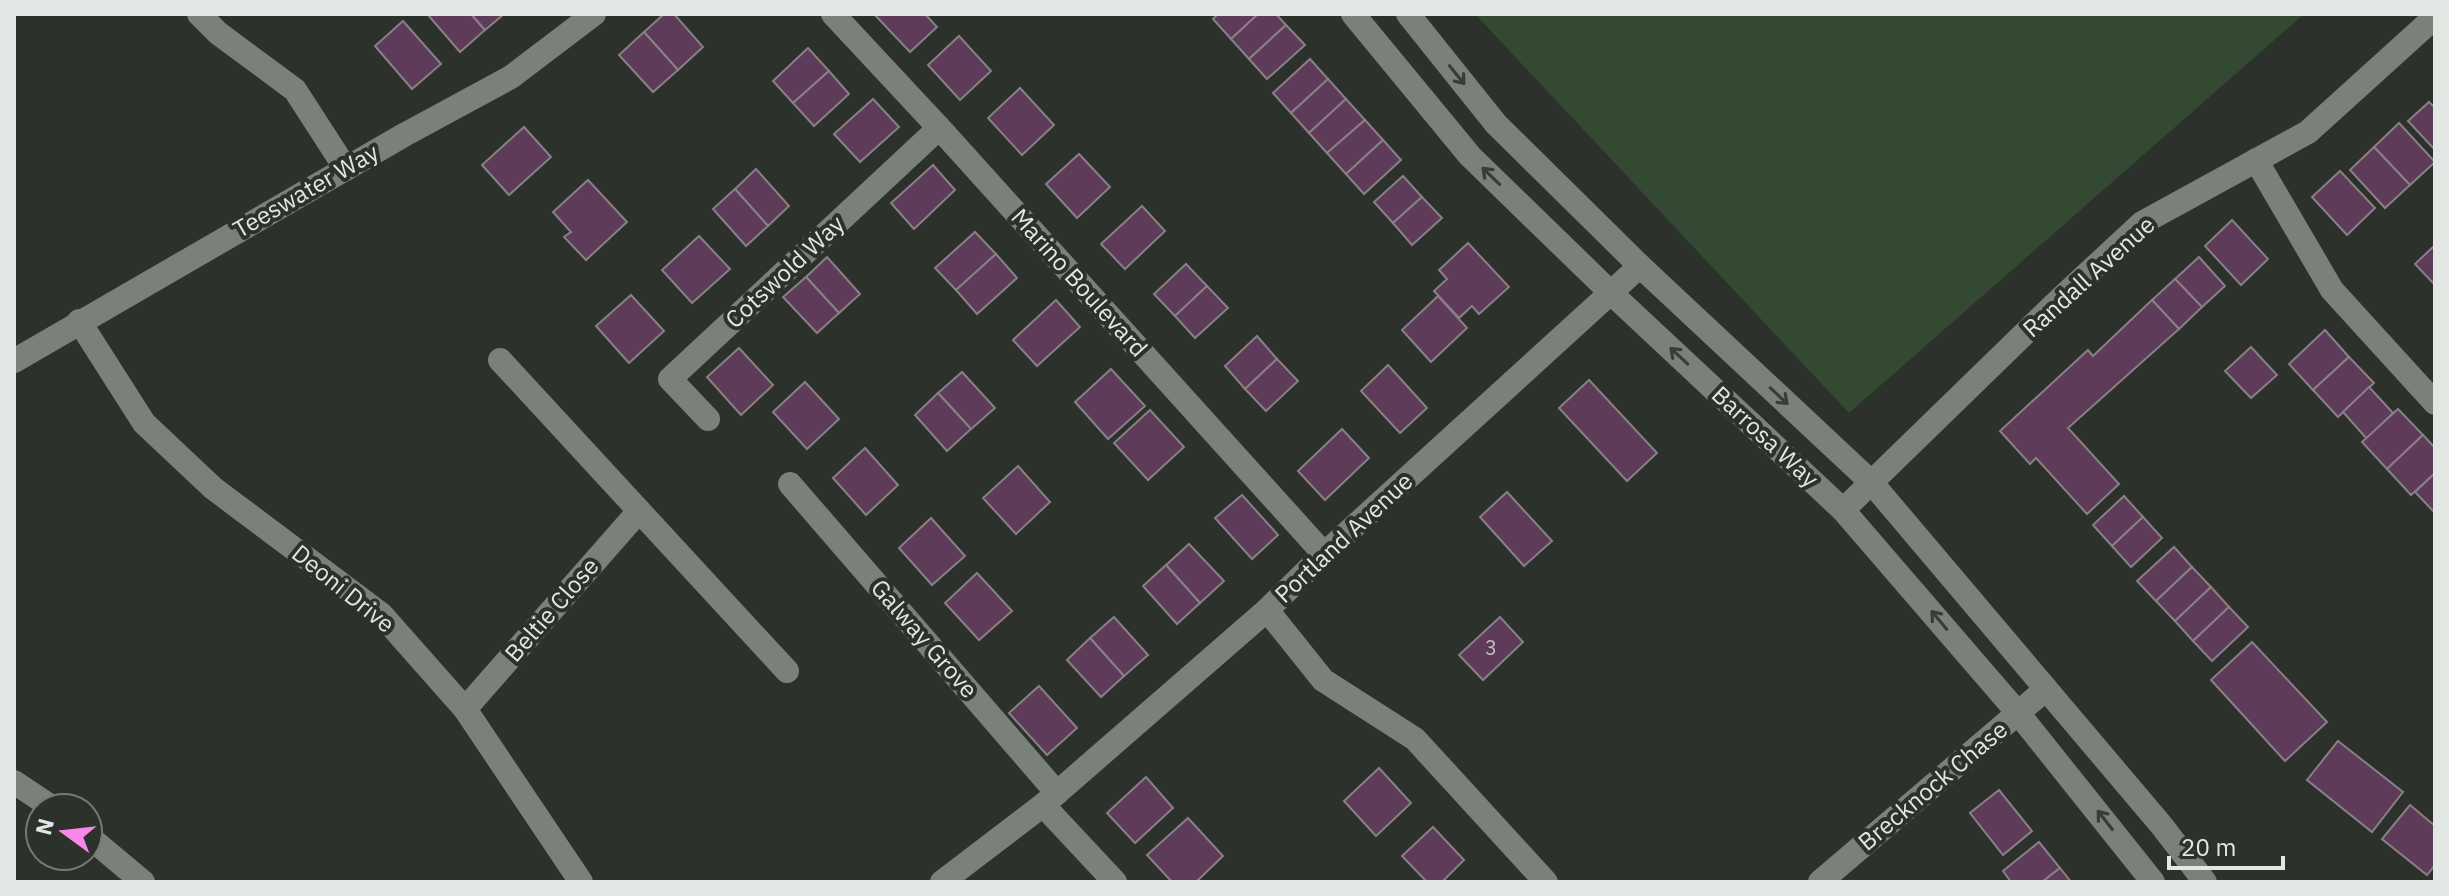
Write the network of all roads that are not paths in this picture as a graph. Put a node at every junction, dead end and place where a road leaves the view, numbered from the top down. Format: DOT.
graph roads {
  1 [pos="199,14"];
  2 [pos="594,14"];
  3 [pos="833,14"];
  4 [pos="1353,14"];
  5 [pos="1408,14"];
  6 [pos="2435,17"];
  7 [pos="939,128"];
  8 [pos="2256,160"];
  9 [pos="346,169"];
  10 [pos="1640,266"];
  11 [pos="1610,292"];
  12 [pos="79,321"];
  13 [pos="500,360"];
  14 [pos="14,361"];
  15 [pos="2435,403"];
  16 [pos="708,419"];
  17 [pos="1871,482"];
  18 [pos="790,484"];
  19 [pos="1843,510"];
  20 [pos="639,511"];
  21 [pos="1324,554"];
  22 [pos="1267,610"];
  23 [pos="787,671"];
  24 [pos="2046,689"];
  25 [pos="465,709"];
  26 [pos="2018,713"];
  27 [pos="1050,799"];
  28 [pos="104,849"];
  29 [pos="143,882"];
  30 [pos="581,882"];
  31 [pos="942,882"];
  32 [pos="1115,882"];
  33 [pos="1546,882"];
  34 [pos="1820,882"];
  35 [pos="2153,882"];
  36 [pos="2205,882"];
  1 -- 9 [label="street"];
  2 -- 9 [label="street, Teeswater Way"];
  3 -- 7 [label="street, Marino Boulevard"];
  11 -- 4 [label="street, Barrosa Way, one-way"];
  5 -- 10 [label="street, Barrosa Way, one-way"];
  6 -- 8 [label="street, Randall Avenue"];
  7 -- 16 [label="street, Cotswold Way"];
  7 -- 21 [label="street, Marino Boulevard"];
  8 -- 15 [label="street"];
  8 -- 17 [label="street, Randall Avenue"];
  9 -- 12 [label="street, Teeswater Way"];
  10 -- 11 [label="street, Portland Avenue"];
  10 -- 17 [label="street, Barrosa Way, one-way"];
  19 -- 11 [label="street, Barrosa Way, one-way"];
  11 -- 21 [label="street, Portland Avenue"];
  12 -- 14 [label="street, Teeswater Way"];
  12 -- 25 [label="street, Deoni Drive"];
  13 -- 20 [label="street"];
  17 -- 19 [label="street, Randall Avenue"];
  17 -- 24 [label="street, Barrosa Way"];
  18 -- 27 [label="street, Galway Grove"];
  26 -- 19 [label="street, Barrosa Way, one-way"];
  20 -- 23 [label="street"];
  20 -- 25 [label="street, Beltie Close"];
  21 -- 22 [label="street, Portland Avenue"];
  22 -- 27 [label="street, Portland Avenue"];
  22 -- 33 [label="street"];
  24 -- 26 [label="street, Brecknock Chase"];
  24 -- 36 [label="street, Barrosa Way"];
  25 -- 30 [label="street, Deoni Drive"];
  26 -- 34 [label="street, Brecknock Chase"];
  35 -- 26 [label="street, Barrosa Way, one-way"];
  27 -- 31 [label="street, Portland Avenue"];
  27 -- 32 [label="street"];
  28 -- 29 [label="street"];
}
